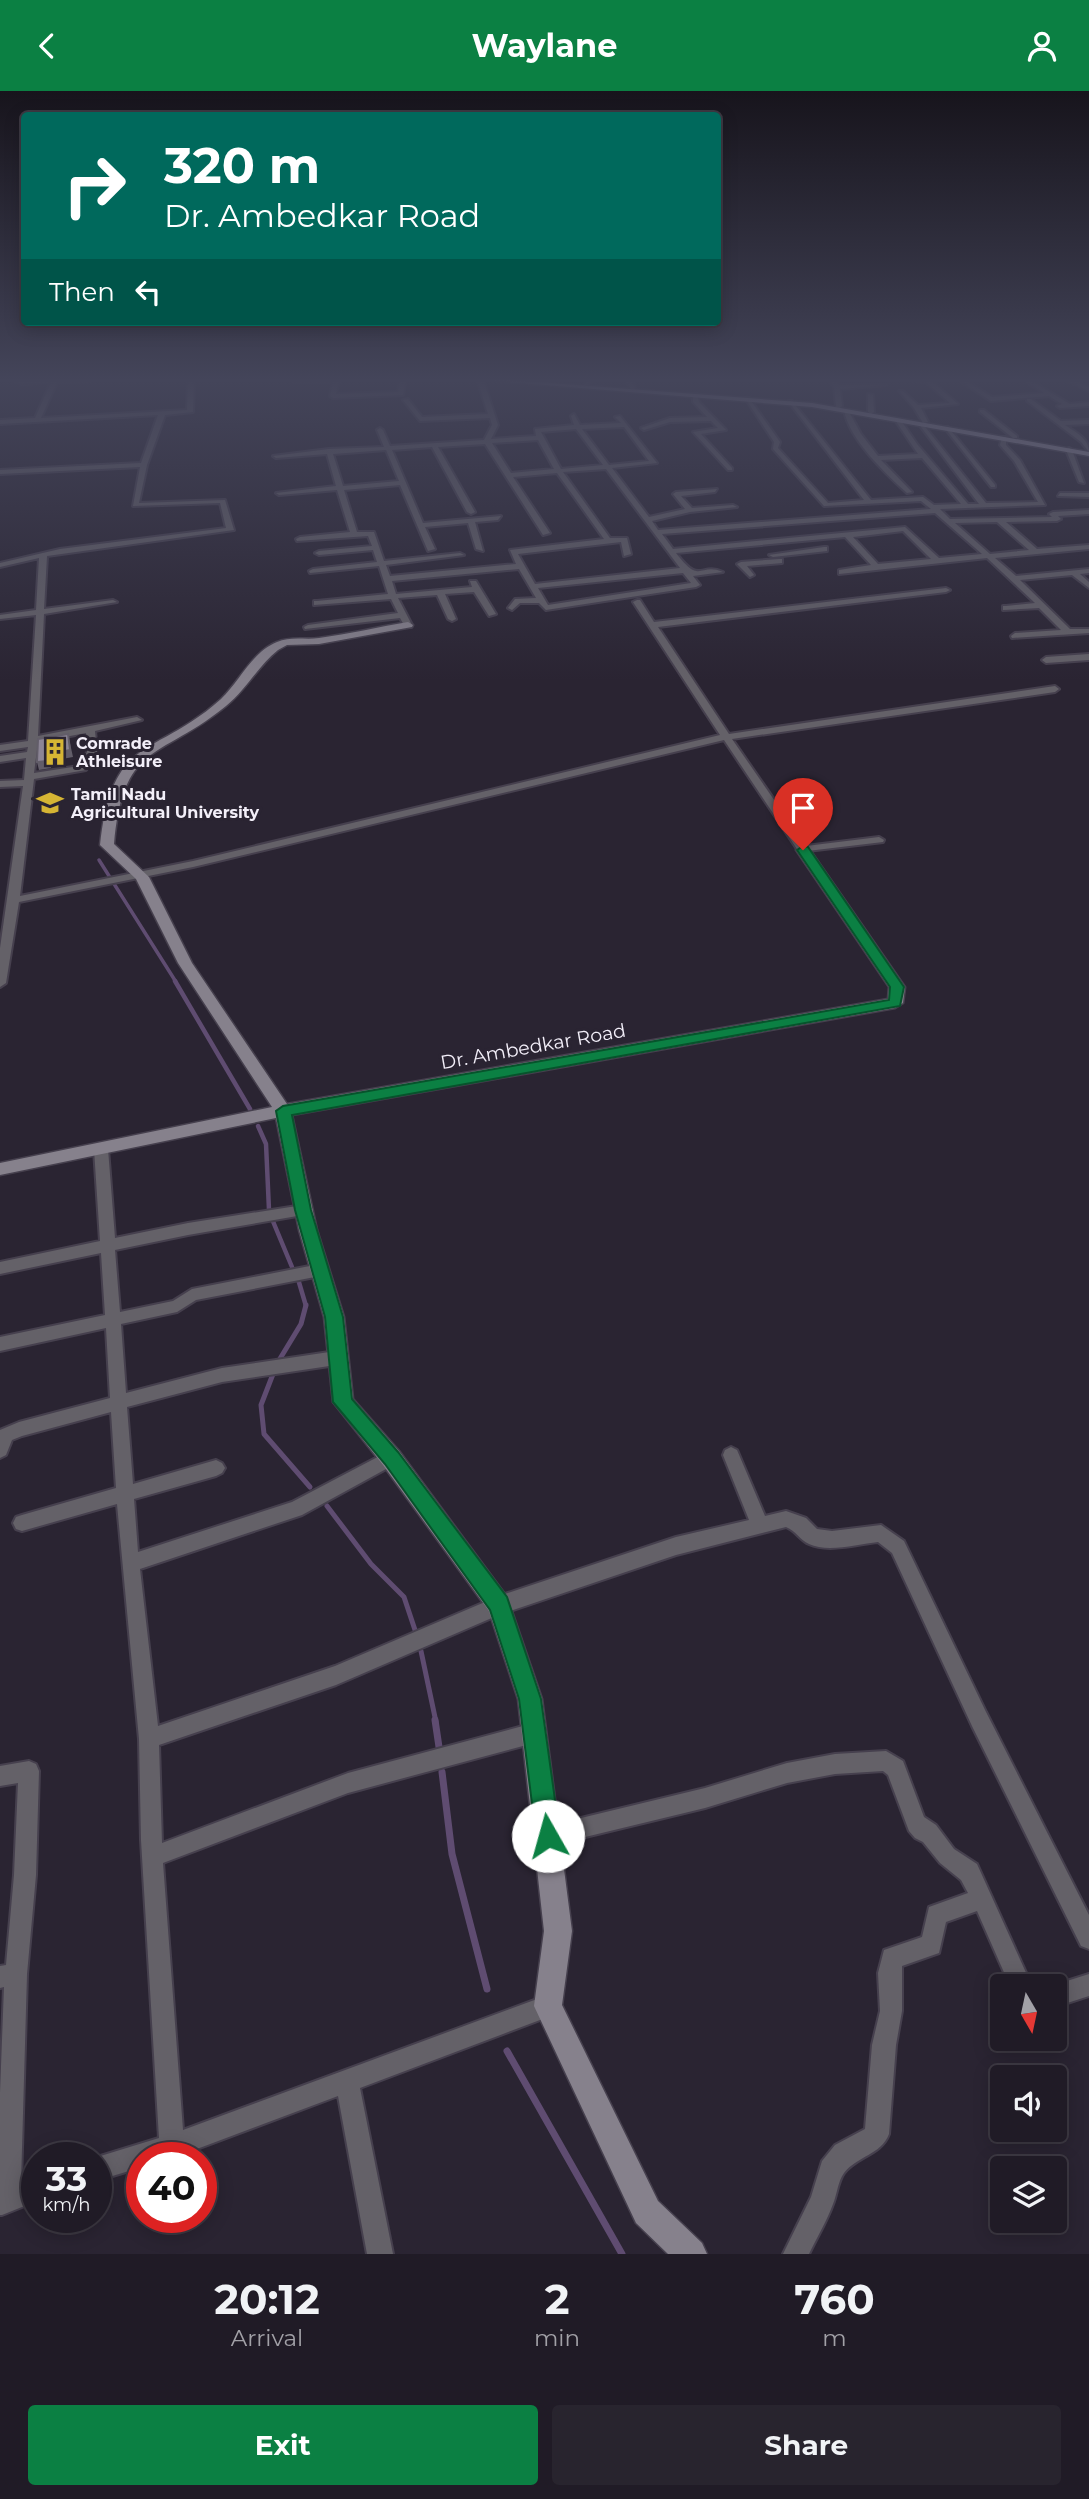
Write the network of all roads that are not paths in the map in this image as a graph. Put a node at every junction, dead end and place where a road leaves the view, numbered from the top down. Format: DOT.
graph roads {
  1 [pos="141,480"];
  2 [pos="337,480"];
  3 [pos="452,480"];
  4 [pos="511,480"];
  5 [pos="565,480"];
  6 [pos="617,480"];
  7 [pos="804,480"];
  8 [pos="852,480"];
  9 [pos="897,480"];
  10 [pos="944,480"];
  11 [pos="965,480"];
  12 [pos="986,480"];
  13 [pos="1029,480"];
  14 [pos="401,482"];
  15 [pos="339,488"];
  16 [pos="715,490"];
  17 [pos="909,492"];
  18 [pos="279,493"];
  19 [pos="1060,495"];
  20 [pos="1089,495"];
  21 [pos="869,502"];
  22 [pos="984,505"];
  23 [pos="1004,505"];
  24 [pos="966,506"];
  25 [pos="733,507"];
  26 [pos="937,509"];
  27 [pos="690,510"];
  28 [pos="1089,512"];
  29 [pos="891,515"];
  30 [pos="471,516"];
  31 [pos="498,518"];
  32 [pos="649,519"];
  33 [pos="999,520"];
  34 [pos="946,521"];
  35 [pos="757,524"];
  36 [pos="420,525"];
  37 [pos="905,529"];
  38 [pos="658,532"];
  39 [pos="546,533"];
  40 [pos="354,534"];
  41 [pos="847,535"];
  42 [pos="300,539"];
  43 [pos="609,540"];
  44 [pos="772,542"];
  45 [pos="762,543"];
  46 [pos="456,545"];
  47 [pos="563,546"];
  48 [pos="1089,547"];
  49 [pos="376,548"];
  50 [pos="431,549"];
  51 [pos="480,549"];
  52 [pos="824,549"];
  53 [pos="672,551"];
  54 [pos="1036,552"];
  55 [pos="319,554"];
  56 [pos="628,554"];
  57 [pos="460,555"];
  58 [pos="43,556"];
  59 [pos="989,556"];
  60 [pos="572,559"];
  61 [pos="937,560"];
  62 [pos="778,561"];
  63 [pos="0,565"];
  64 [pos="382,565"];
  65 [pos="521,566"];
  66 [pos="876,566"];
  67 [pos="685,570"];
  68 [pos="313,571"];
  69 [pos="1089,571"];
  70 [pos="467,572"];
  71 [pos="719,572"];
  72 [pos="842,572"];
  73 [pos="1074,573"];
  74 [pos="750,575"];
  75 [pos="1014,578"];
  76 [pos="387,579"];
  77 [pos="535,586"];
  78 [pos="1089,586"];
  79 [pos="476,589"];
  80 [pos="946,590"];
  81 [pos="440,593"];
  82 [pos="393,596"];
  83 [pos="541,600"];
  84 [pos="113,602"];
  85 [pos="637,602"];
  86 [pos="317,603"];
  87 [pos="1042,605"];
  88 [pos="512,608"];
  89 [pos="1006,608"];
  90 [pos="40,612"];
  91 [pos="492,614"];
  92 [pos="0,617"];
  93 [pos="452,619"];
  94 [pos="405,620"];
  95 [pos="652,625"];
  96 [pos="308,627"];
  97 [pos="1089,631"];
  98 [pos="1068,632"];
  99 [pos="1015,636"];
  100 [pos="1089,657"];
  101 [pos="1046,660"];
  102 [pos="1055,689"];
  103 [pos="137,720"];
  104 [pos="90,729"];
  105 [pos="726,737"];
  106 [pos="32,746"];
  107 [pos="0,748"];
  108 [pos="0,759"];
  109 [pos="28,780"];
  110 [pos="0,784"];
  111 [pos="880,840"];
  112 [pos="803,850"];
  113 [pos="133,879"];
  114 [pos="0,890"];
  115 [pos="15,894"];
  116 [pos="0,983"];
  117 [pos="283,1111"];
  118 [pos="101,1149"];
  119 [pos="0,1169"];
  120 [pos="303,1210"];
  121 [pos="110,1245"];
  122 [pos="0,1268"];
  123 [pos="320,1270"];
  124 [pos="114,1317"];
  125 [pos="0,1344"];
  126 [pos="336,1358"];
  127 [pos="121,1403"];
  128 [pos="2,1438"];
  129 [pos="731,1455"];
  130 [pos="391,1458"];
  131 [pos="216,1468"];
  132 [pos="126,1495"];
  133 [pos="22,1523"];
  134 [pos="759,1524"];
  135 [pos="130,1563"];
  136 [pos="499,1605"];
  137 [pos="534,1733"];
  138 [pos="149,1739"];
  139 [pos="0,1776"];
  140 [pos="548,1836"];
  141 [pos="152,1857"];
  142 [pos="982,1898"];
  143 [pos="1089,1938"];
  144 [pos="1016,1974"];
  145 [pos="8,1976"];
  146 [pos="1089,1985"];
  147 [pos="1068,1992"];
  148 [pos="548,2006"];
  149 [pos="347,2079"];
  150 [pos="172,2142"];
  151 [pos="182,2142"];
  152 [pos="21,2195"];
  153 [pos="4,2202"];
  154 [pos="380,2254"];
  155 [pos="691,2254"];
  156 [pos="796,2254"];
  1 -- 58 [label="street"];
  2 -- 15 [label="street"];
  3 -- 30 [label="street"];
  4 -- 39 [label="street"];
  5 -- 43 [label="street"];
  6 -- 32 [label="street"];
  7 -- 21 [label="street"];
  8 -- 21 [label="street"];
  9 -- 17 [label="street"];
  10 -- 24 [label="street"];
  11 -- 22 [label="street"];
  12 -- 23 [label="street"];
  13 -- 23 [label="street"];
  14 -- 15 [label="street"];
  14 -- 36 [label="street"];
  15 -- 18 [label="street"];
  15 -- 40 [label="street"];
  16 -- 27 [label="street"];
  19 -- 20 [label="street"];
  21 -- 26 [label="street"];
  22 -- 23 [label="street"];
  22 -- 24 [label="street"];
  24 -- 26 [label="street"];
  25 -- 27 [label="street"];
  26 -- 29 [label="street"];
  26 -- 34 [label="street"];
  27 -- 32 [label="street"];
  28 -- 33 [label="street"];
  29 -- 35 [label="street"];
  29 -- 37 [label="street"];
  30 -- 31 [label="street"];
  30 -- 36 [label="street"];
  30 -- 51 [label="street"];
  32 -- 38 [label="street"];
  33 -- 34 [label="street"];
  33 -- 54 [label="street"];
  34 -- 59 [label="street"];
  35 -- 38 [label="street"];
  35 -- 44 [label="street"];
  36 -- 50 [label="street"];
  37 -- 41 [label="street"];
  37 -- 61 [label="street"];
  38 -- 53 [label="street"];
  40 -- 42 [label="street"];
  40 -- 49 [label="street"];
  41 -- 44 [label="street"];
  41 -- 66 [label="street"];
  43 -- 47 [label="street"];
  43 -- 56 [label="street"];
  44 -- 45 [label="street"];
  45 -- 53 [label="street"];
  45 -- 62 [label="street"];
  46 -- 57 [label="street"];
  47 -- 60 [label="street"];
  47 -- 65 [label="street"];
  48 -- 54 [label="street"];
  49 -- 55 [label="street"];
  49 -- 64 [label="street"];
  52 -- 62 [label="street"];
  53 -- 67 [label="street"];
  54 -- 59 [label="street"];
  57 -- 64 [label="street"];
  57 -- 70 [label="street"];
  58 -- 63 [label="street"];
  58 -- 90 [label="street"];
  59 -- 61 [label="street"];
  59 -- 75 [label="street"];
  61 -- 66 [label="street"];
  62 -- 74 [label="street"];
  64 -- 68 [label="street"];
  64 -- 76 [label="street"];
  65 -- 70 [label="street"];
  65 -- 77 [label="street"];
  66 -- 72 [label="street"];
  67 -- 71 [label="street"];
  67 -- 77 [label="street"];
  67 -- 83 [label="street"];
  69 -- 73 [label="street"];
  70 -- 76 [label="street"];
  70 -- 79 [label="street"];
  73 -- 75 [label="street"];
  73 -- 78 [label="street"];
  75 -- 87 [label="street"];
  76 -- 82 [label="street"];
  77 -- 83 [label="street"];
  79 -- 81 [label="street"];
  79 -- 91 [label="street"];
  80 -- 95 [label="street"];
  81 -- 82 [label="street"];
  81 -- 93 [label="street"];
  82 -- 86 [label="street"];
  82 -- 94 [label="street"];
  83 -- 88 [label="street"];
  84 -- 90 [label="street"];
  85 -- 95 [label="street"];
  87 -- 89 [label="street"];
  87 -- 98 [label="street"];
  90 -- 92 [label="street"];
  90 -- 106 [label="street"];
  94 -- 96 [label="street"];
  94 -- 113 [label="street"];
  95 -- 105 [label="street"];
  97 -- 98 [label="street"];
  98 -- 99 [label="street"];
  100 -- 101 [label="street"];
  102 -- 105 [label="street"];
  103 -- 104 [label="street"];
  104 -- 106 [label="street"];
  104 -- 109 [label="street"];
  105 -- 112 [label="street"];
  105 -- 113 [label="street"];
  106 -- 107 [label="street"];
  106 -- 108 [label="street"];
  106 -- 109 [label="street"];
  109 -- 110 [label="street"];
  109 -- 115 [label="street"];
  111 -- 112 [label="street"];
  112 -- 117 [label="street, Dr. Ambedkar Road"];
  113 -- 115 [label="street"];
  113 -- 117 [label="street"];
  114 -- 115 [label="street"];
  115 -- 116 [label="street"];
  117 -- 118 [label="street, Dr. Ambedkar Road"];
  117 -- 120 [label="street"];
  118 -- 119 [label="street, Dr. Ambedkar Road"];
  118 -- 121 [label="street"];
  120 -- 121 [label="street"];
  120 -- 123 [label="street"];
  121 -- 122 [label="street"];
  121 -- 124 [label="street"];
  123 -- 124 [label="street"];
  123 -- 126 [label="street"];
  124 -- 125 [label="street"];
  124 -- 127 [label="street"];
  126 -- 127 [label="street"];
  126 -- 130 [label="street"];
  127 -- 128 [label="street"];
  127 -- 132 [label="street"];
  129 -- 134 [label="street"];
  130 -- 135 [label="street"];
  130 -- 136 [label="street"];
  131 -- 132 [label="street"];
  132 -- 133 [label="street"];
  132 -- 135 [label="street"];
  134 -- 136 [label="street"];
  134 -- 143 [label="street"];
  135 -- 138 [label="street"];
  136 -- 137 [label="street"];
  136 -- 138 [label="street"];
  137 -- 140 [label="street"];
  137 -- 141 [label="street"];
  138 -- 141 [label="street"];
  139 -- 145 [label="street"];
  140 -- 142 [label="street"];
  140 -- 148 [label="street"];
  141 -- 150 [label="street"];
  142 -- 144 [label="street"];
  142 -- 156 [label="street"];
  145 -- 153 [label="street"];
  146 -- 147 [label="street"];
  148 -- 149 [label="street"];
  148 -- 155 [label="street"];
  149 -- 151 [label="street"];
  149 -- 154 [label="street"];
  152 -- 153 [label="street"];
}
